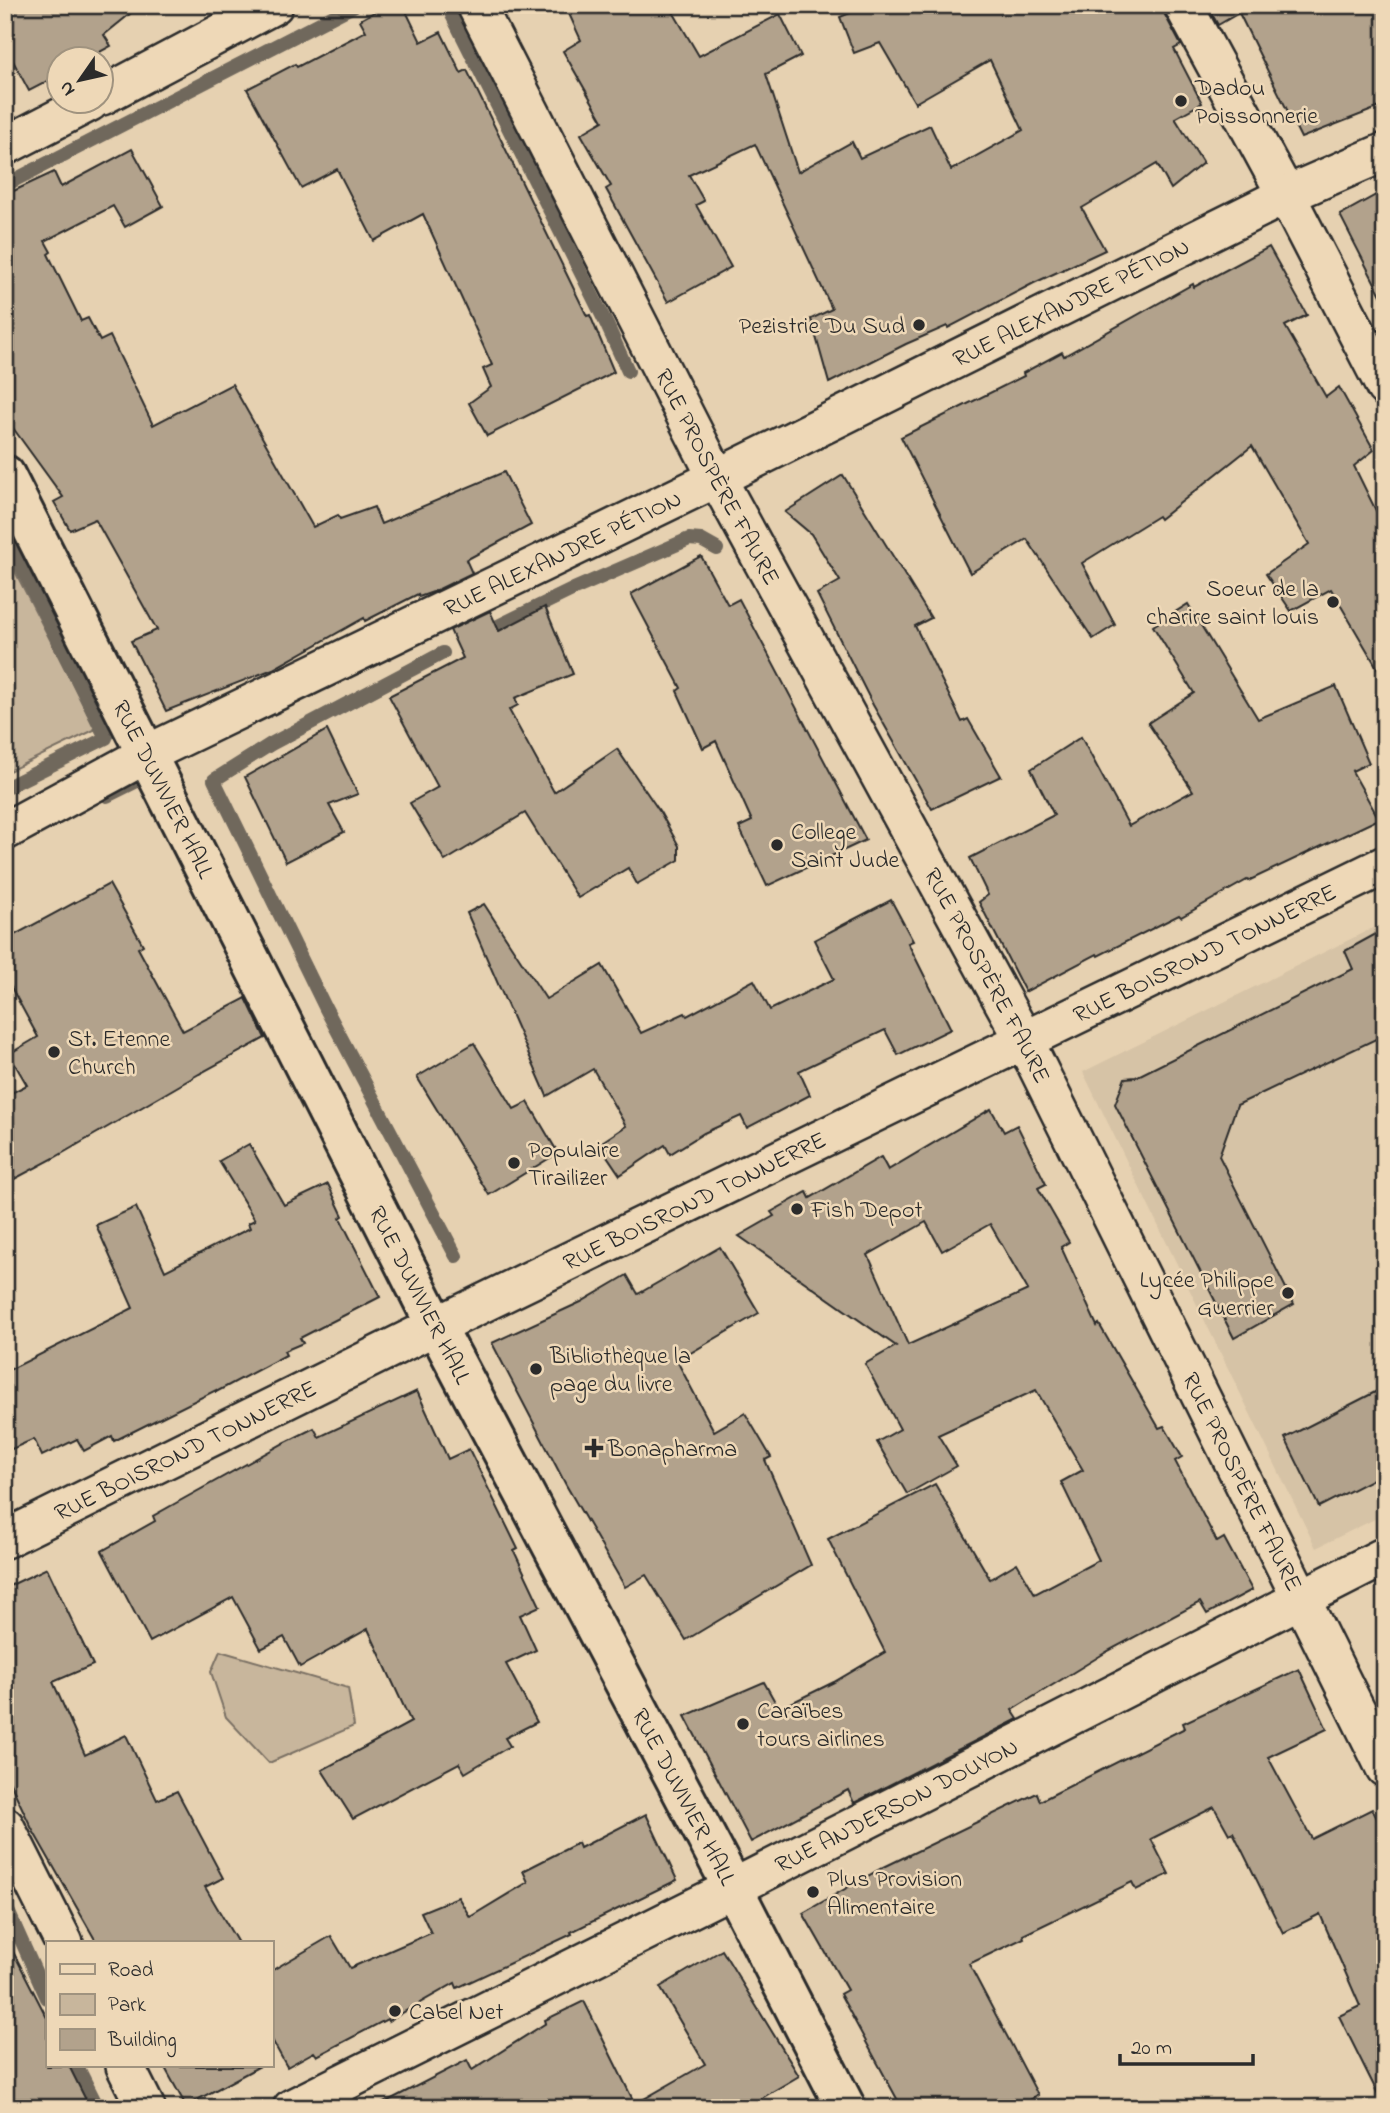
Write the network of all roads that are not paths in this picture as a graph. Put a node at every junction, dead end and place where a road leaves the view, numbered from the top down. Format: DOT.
graph roads {
  1 [pos="274,5"];
  2 [pos="476,5"];
  3 [pos="1183,5"];
  4 [pos="116,89"];
  5 [pos="63,116"];
  6 [pos="5,146"];
  7 [pos="1385,152"];
  8 [pos="1286,194"];
  9 [pos="1385,387"];
  10 [pos="5,475"];
  11 [pos="717,478"];
  12 [pos="147,754"];
  13 [pos="5,831"];
  14 [pos="1385,865"];
  15 [pos="1024,1040"];
  16 [pos="436,1326"];
  17 [pos="5,1539"];
  18 [pos="1385,1556"];
  19 [pos="1300,1597"];
  20 [pos="1385,1768"];
  21 [pos="5,1826"];
  22 [pos="733,1888"];
  23 [pos="63,1941"];
  24 [pos="126,2068"];
  25 [pos="146,2108"];
  26 [pos="292,2108"];
  27 [pos="846,2108"];
  1 -- 4 [label="street"];
  2 -- 11 [label="street, RUE PROSPÈRE FAURE"];
  3 -- 8 [label="street"];
  5 -- 6 [label="street"];
  7 -- 8 [label="street, RUE ALEXANDRE PÉTION"];
  8 -- 9 [label="street"];
  8 -- 11 [label="street, RUE ALEXANDRE PÉTION"];
  10 -- 12 [label="street, RUE DUVIVIER HALL"];
  11 -- 12 [label="street, RUE ALEXANDRE PÉTION"];
  11 -- 15 [label="street, RUE PROSPÈRE FAURE"];
  12 -- 13 [label="street, RUE ALEXANDRE PÉTION"];
  12 -- 16 [label="street, RUE DUVIVIER HALL"];
  14 -- 15 [label="street, RUE BOISROND TONNERRE"];
  15 -- 16 [label="street, RUE BOISROND TONNERRE"];
  15 -- 19 [label="street, RUE PROSPÈRE FAURE"];
  16 -- 17 [label="street, RUE BOISROND TONNERRE"];
  16 -- 22 [label="street, RUE DUVIVIER HALL"];
  18 -- 19 [label="street, RUE ANDERSON DOUYON"];
  19 -- 20 [label="street, RUE PROSPÈRE FAURE"];
  19 -- 22 [label="street, RUE ANDERSON DOUYON"];
  21 -- 23 [label="street"];
  22 -- 26 [label="street, RUE ANDERSON DOUYON"];
  22 -- 27 [label="street, RUE DUVIVIER HALL"];
  24 -- 25 [label="street"];
}
